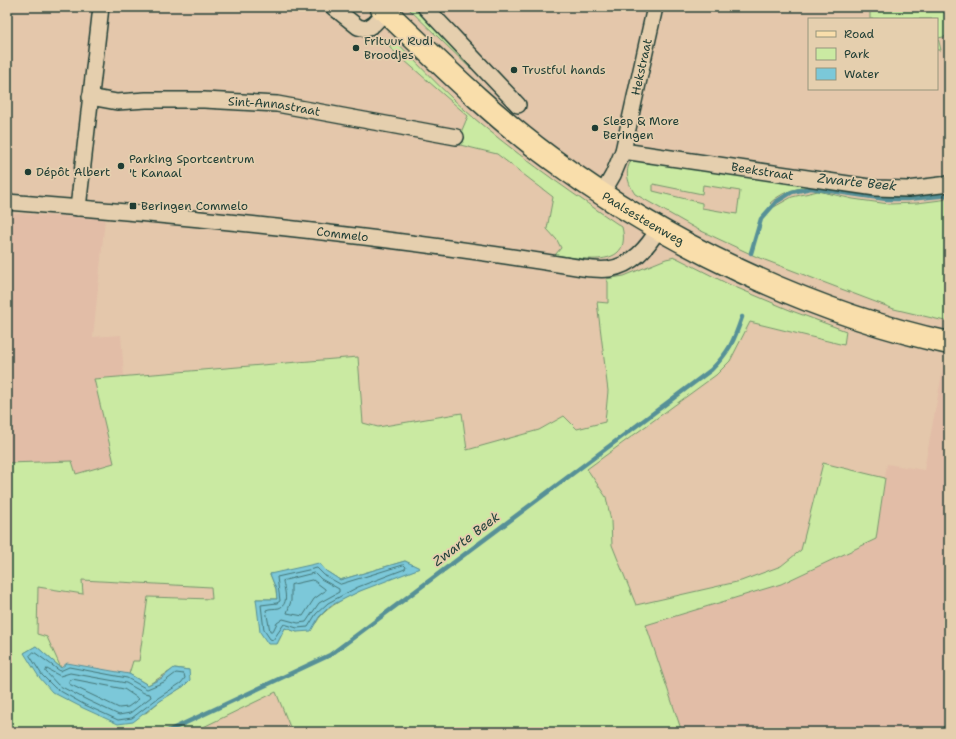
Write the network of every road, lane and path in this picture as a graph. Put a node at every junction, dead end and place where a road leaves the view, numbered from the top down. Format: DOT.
graph roads {
  1 [pos="102,7"];
  2 [pos="333,7"];
  3 [pos="426,7"];
  4 [pos="655,7"];
  5 [pos="383,9"];
  6 [pos="90,97"];
  7 [pos="518,105"];
  8 [pos="456,137"];
  9 [pos="623,151"];
  10 [pos="949,184"];
  11 [pos="602,194"];
  12 [pos="7,202"];
  13 [pos="78,208"];
  14 [pos="659,228"];
  15 [pos="949,343"];
  1 -- 6 [label="street"];
  2 -- 5 [label="street, Paalsesteenweg"];
  3 -- 7 [label="street"];
  4 -- 9 [label="street, Hekstraat"];
  5 -- 11 [label="main road, Paalsesteenweg"];
  6 -- 8 [label="street, Sint-Annastraat"];
  6 -- 13 [label="street"];
  9 -- 10 [label="street, Beekstraat"];
  9 -- 11 [label="street, Hekstraat"];
  11 -- 14 [label="main road, Paalsesteenweg"];
  12 -- 13 [label="street, Commelo"];
  13 -- 14 [label="street, Commelo"];
  14 -- 15 [label="main road, Paalsesteenweg"];
}
